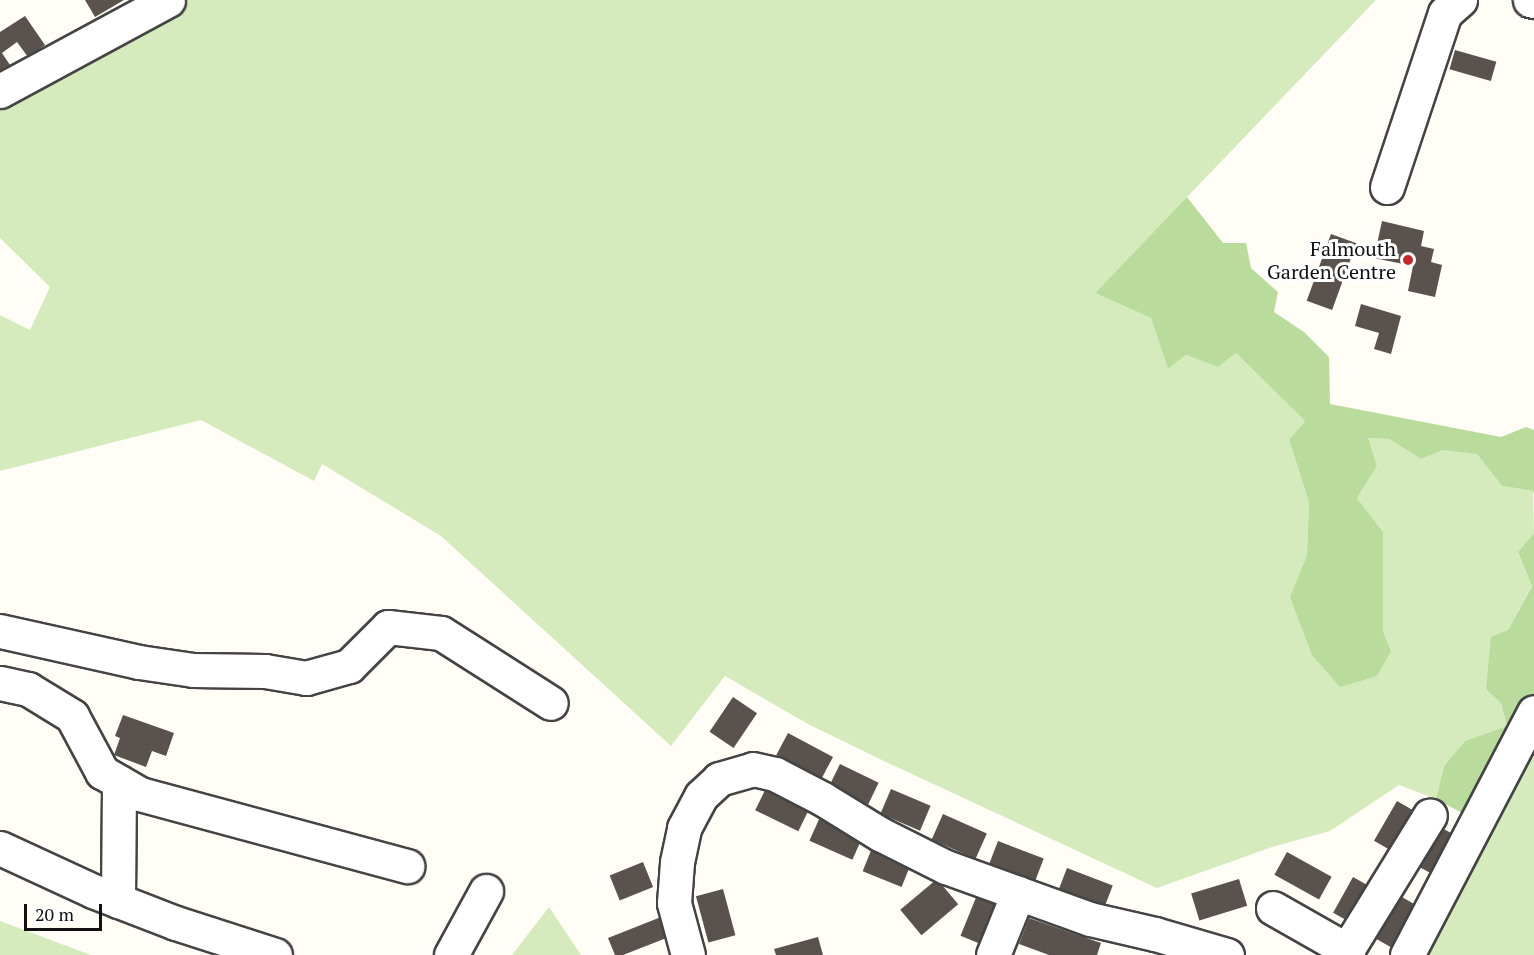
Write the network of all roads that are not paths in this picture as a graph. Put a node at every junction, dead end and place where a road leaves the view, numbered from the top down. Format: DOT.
graph roads {
  1 [pos="168,0"];
  2 [pos="1460,0"];
  3 [pos="0,91"];
  4 [pos="1387,187"];
  5 [pos="0,631"];
  6 [pos="0,684"];
  7 [pos="551,703"];
  8 [pos="1534,712"];
  9 [pos="119,782"];
  10 [pos="1430,815"];
  11 [pos="0,848"];
  12 [pos="407,866"];
  13 [pos="486,891"];
  14 [pos="1018,892"];
  15 [pos="118,901"];
  16 [pos="1273,908"];
  17 [pos="1348,952"];
  18 [pos="275,955"];
  19 [pos="451,955"];
  20 [pos="688,955"];
  21 [pos="993,955"];
  22 [pos="1227,955"];
  23 [pos="1407,955"];
  1 -- 3 [label="street"];
  2 -- 4 [label="street"];
  5 -- 7 [label="street"];
  6 -- 9 [label="street"];
  8 -- 23 [label="street"];
  9 -- 12 [label="street"];
  9 -- 15 [label="street"];
  10 -- 17 [label="street"];
  11 -- 15 [label="street"];
  13 -- 19 [label="street"];
  14 -- 20 [label="street"];
  14 -- 21 [label="street"];
  14 -- 22 [label="street"];
  15 -- 18 [label="street"];
  16 -- 17 [label="street"];
}
